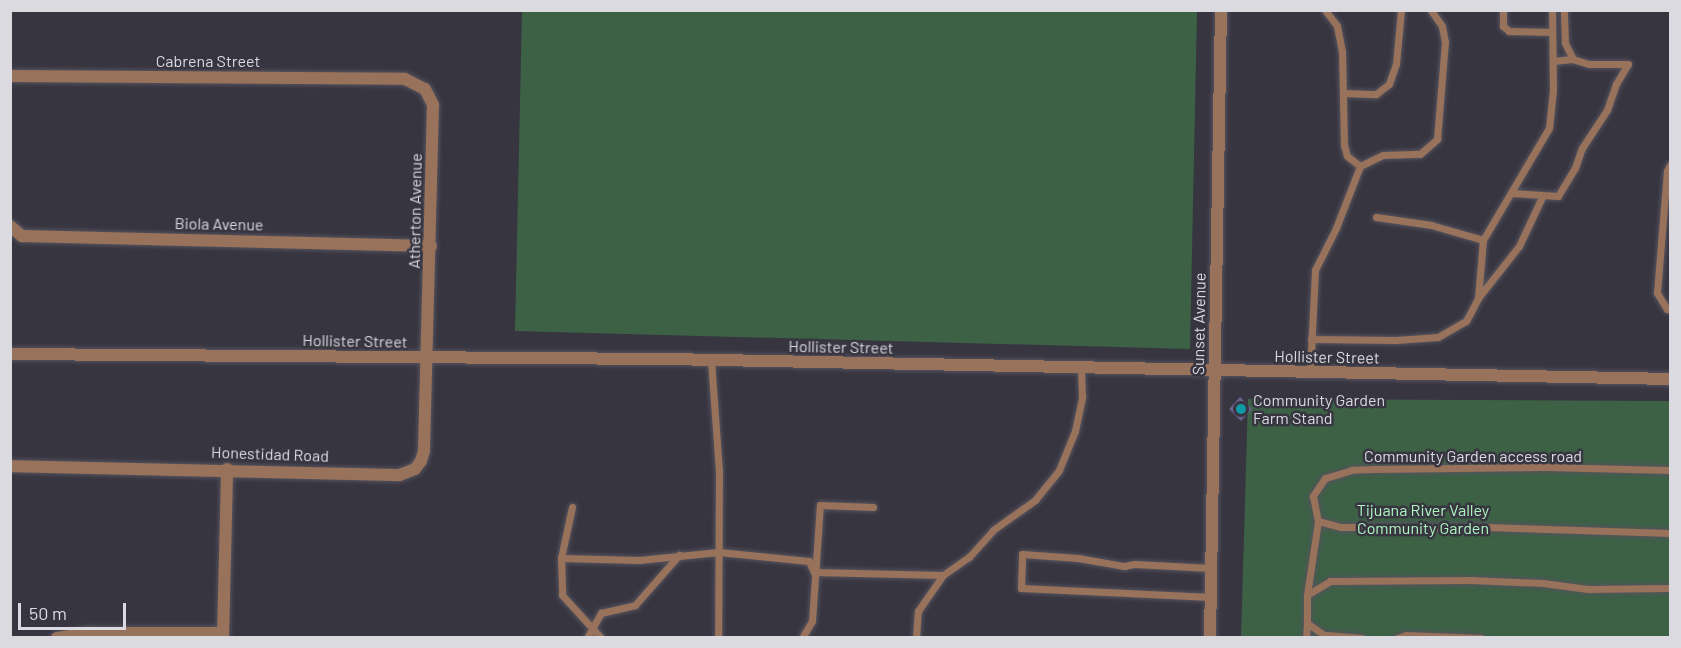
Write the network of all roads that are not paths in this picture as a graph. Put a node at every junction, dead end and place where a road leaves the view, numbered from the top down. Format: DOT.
graph roads {
  1 [pos="1221,10"];
  2 [pos="1325,10"];
  3 [pos="1401,10"];
  4 [pos="1431,10"];
  5 [pos="1503,10"];
  6 [pos="1552,10"];
  7 [pos="1564,10"];
  8 [pos="1552,32"];
  9 [pos="1573,59"];
  10 [pos="1553,61"];
  11 [pos="10,76"];
  12 [pos="405,79"];
  13 [pos="1343,93"];
  14 [pos="1671,165"];
  15 [pos="1360,166"];
  16 [pos="1512,194"];
  17 [pos="1543,195"];
  18 [pos="1376,217"];
  19 [pos="10,226"];
  20 [pos="1483,240"];
  21 [pos="431,246"];
  22 [pos="1479,298"];
  23 [pos="1671,309"];
  24 [pos="1311,339"];
  25 [pos="10,354"];
  26 [pos="427,358"];
  27 [pos="711,360"];
  28 [pos="1081,368"];
  29 [pos="1215,371"];
  30 [pos="1310,373"];
  31 [pos="1671,379"];
  32 [pos="10,466"];
  33 [pos="227,469"];
  34 [pos="1671,470"];
  35 [pos="572,507"];
  36 [pos="873,507"];
  37 [pos="1318,521"];
  38 [pos="1671,533"];
  39 [pos="719,552"];
  40 [pos="679,555"];
  41 [pos="561,558"];
  42 [pos="1211,568"];
  43 [pos="814,572"];
  44 [pos="943,575"];
  45 [pos="1671,588"];
  46 [pos="1307,595"];
  47 [pos="1211,597"];
  48 [pos="1307,623"];
  49 [pos="592,630"];
  50 [pos="223,635"];
  51 [pos="57,638"];
  52 [pos="587,638"];
  53 [pos="601,638"];
  54 [pos="718,638"];
  55 [pos="802,638"];
  56 [pos="916,638"];
  57 [pos="1210,638"];
  58 [pos="1306,638"];
  59 [pos="1362,638"];
  60 [pos="1397,638"];
  61 [pos="1481,638"];
  1 -- 29 [label="street, Sunset Avenue"];
  2 -- 13 [label="lane"];
  3 -- 13 [label="lane"];
  4 -- 15 [label="lane"];
  5 -- 8 [label="lane"];
  6 -- 8 [label="lane"];
  7 -- 9 [label="lane"];
  8 -- 10 [label="lane"];
  9 -- 10 [label="lane"];
  9 -- 17 [label="lane"];
  10 -- 16 [label="lane"];
  11 -- 12 [label="street, Cabrena Street"];
  12 -- 21 [label="street, Atherton Avenue"];
  13 -- 15 [label="lane"];
  14 -- 23 [label="lane"];
  15 -- 24 [label="lane"];
  16 -- 17 [label="lane"];
  16 -- 20 [label="lane"];
  17 -- 22 [label="lane"];
  18 -- 20 [label="lane"];
  19 -- 21 [label="street, Biola Avenue"];
  20 -- 22 [label="lane"];
  21 -- 26 [label="street, Atherton Avenue"];
  22 -- 24 [label="lane"];
  24 -- 30 [label="lane"];
  25 -- 26 [label="street, Hollister Street"];
  26 -- 27 [label="street, Hollister Street"];
  26 -- 33 [label="street, Honestidad Road"];
  27 -- 28 [label="street, Hollister Street"];
  27 -- 39 [label="lane"];
  28 -- 29 [label="street, Hollister Street"];
  28 -- 44 [label="lane"];
  29 -- 30 [label="street, Hollister Street"];
  29 -- 42 [label="street, Sunset Avenue"];
  30 -- 31 [label="street, Hollister Street"];
  32 -- 33 [label="street, Honestidad Road"];
  33 -- 50 [label="street"];
  34 -- 37 [label="lane, Community Garden access road"];
  35 -- 41 [label="lane"];
  36 -- 43 [label="lane"];
  37 -- 38 [label="lane"];
  37 -- 46 [label="lane, Community Garden access road"];
  39 -- 40 [label="lane"];
  39 -- 43 [label="lane"];
  39 -- 54 [label="lane"];
  40 -- 41 [label="lane"];
  40 -- 49 [label="lane"];
  41 -- 49 [label="lane"];
  42 -- 47 [label="street, Sunset Avenue"];
  42 -- 47 [label="lane"];
  43 -- 44 [label="lane"];
  43 -- 55 [label="lane"];
  44 -- 56 [label="lane"];
  45 -- 46 [label="lane"];
  46 -- 48 [label="lane, Community Garden access road"];
  47 -- 57 [label="street, Sunset Avenue"];
  48 -- 58 [label="lane, Community Garden access road"];
  48 -- 59 [label="lane"];
  49 -- 52 [label="lane"];
  49 -- 53 [label="lane"];
  50 -- 51 [label="street"];
  60 -- 61 [label="lane"];
}
